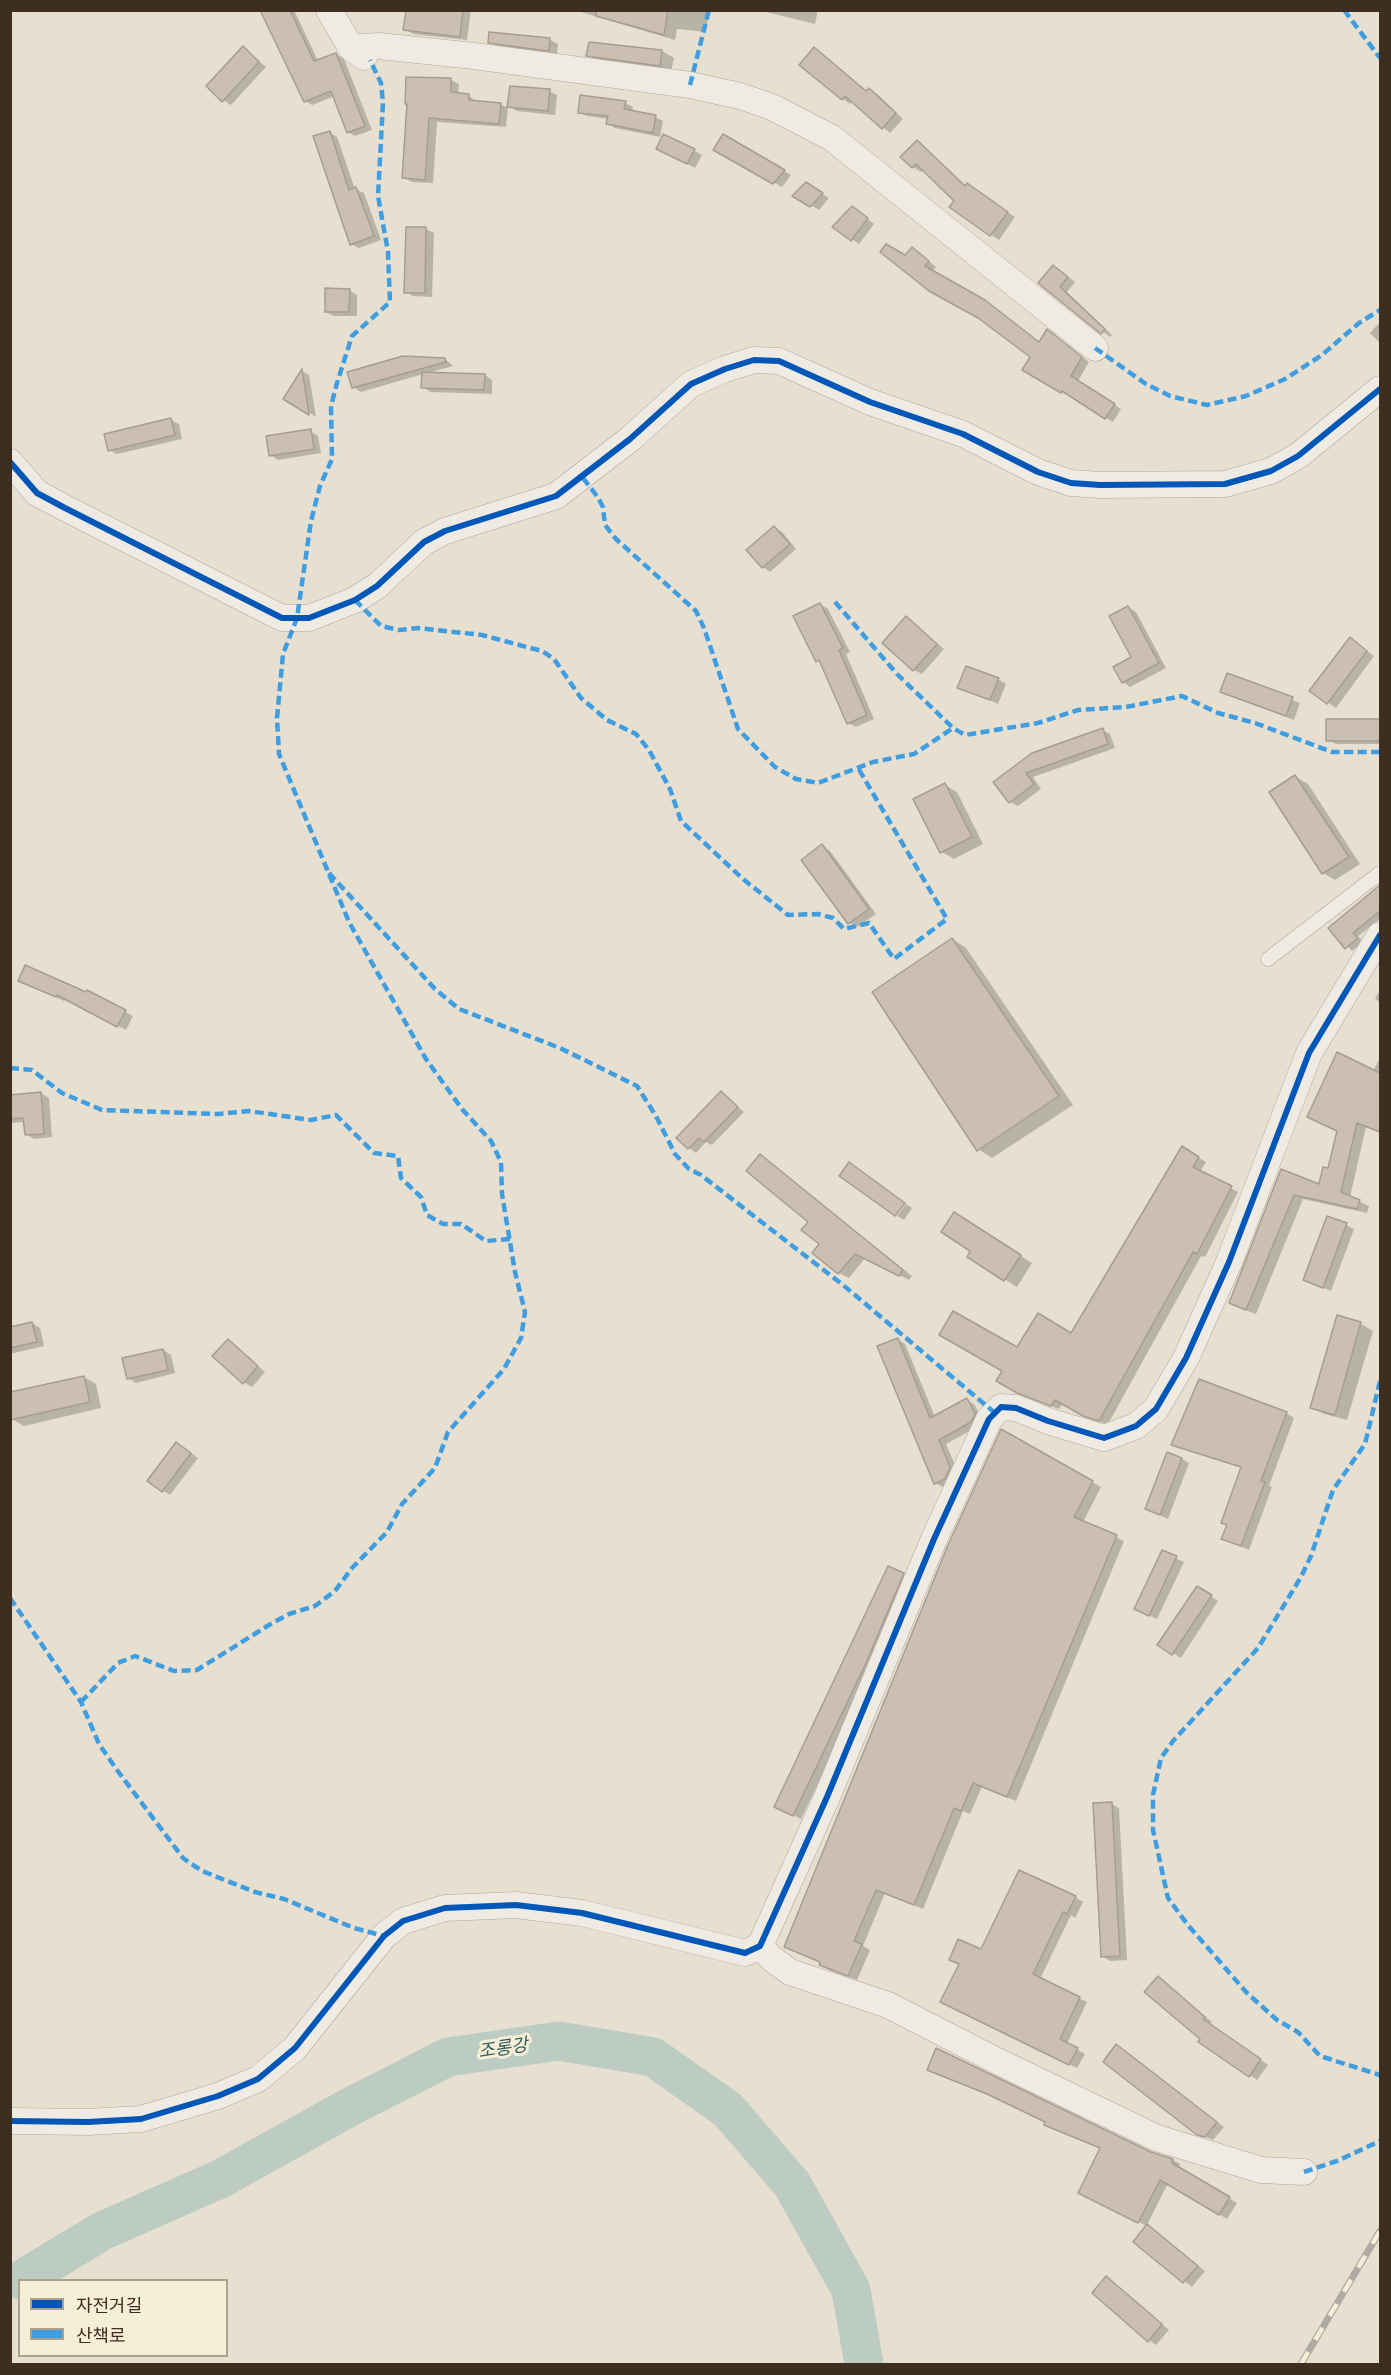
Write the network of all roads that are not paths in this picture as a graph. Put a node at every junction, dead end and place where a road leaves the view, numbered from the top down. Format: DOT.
graph roads {
  1 [pos="329,10"];
  2 [pos="1095,348"];
  3 [pos="1380,390"];
  4 [pos="10,462"];
  5 [pos="1380,873"];
  6 [pos="1380,935"];
  7 [pos="1268,958"];
  8 [pos="760,1946"];
  9 [pos="10,2121"];
  10 [pos="1304,2172"];
  1 -- 2 [label="street"];
  3 -- 4 [label="street"];
  5 -- 7 [label="lane"];
  6 -- 8 [label="street"];
  8 -- 9 [label="street"];
  8 -- 10 [label="street"];
}
